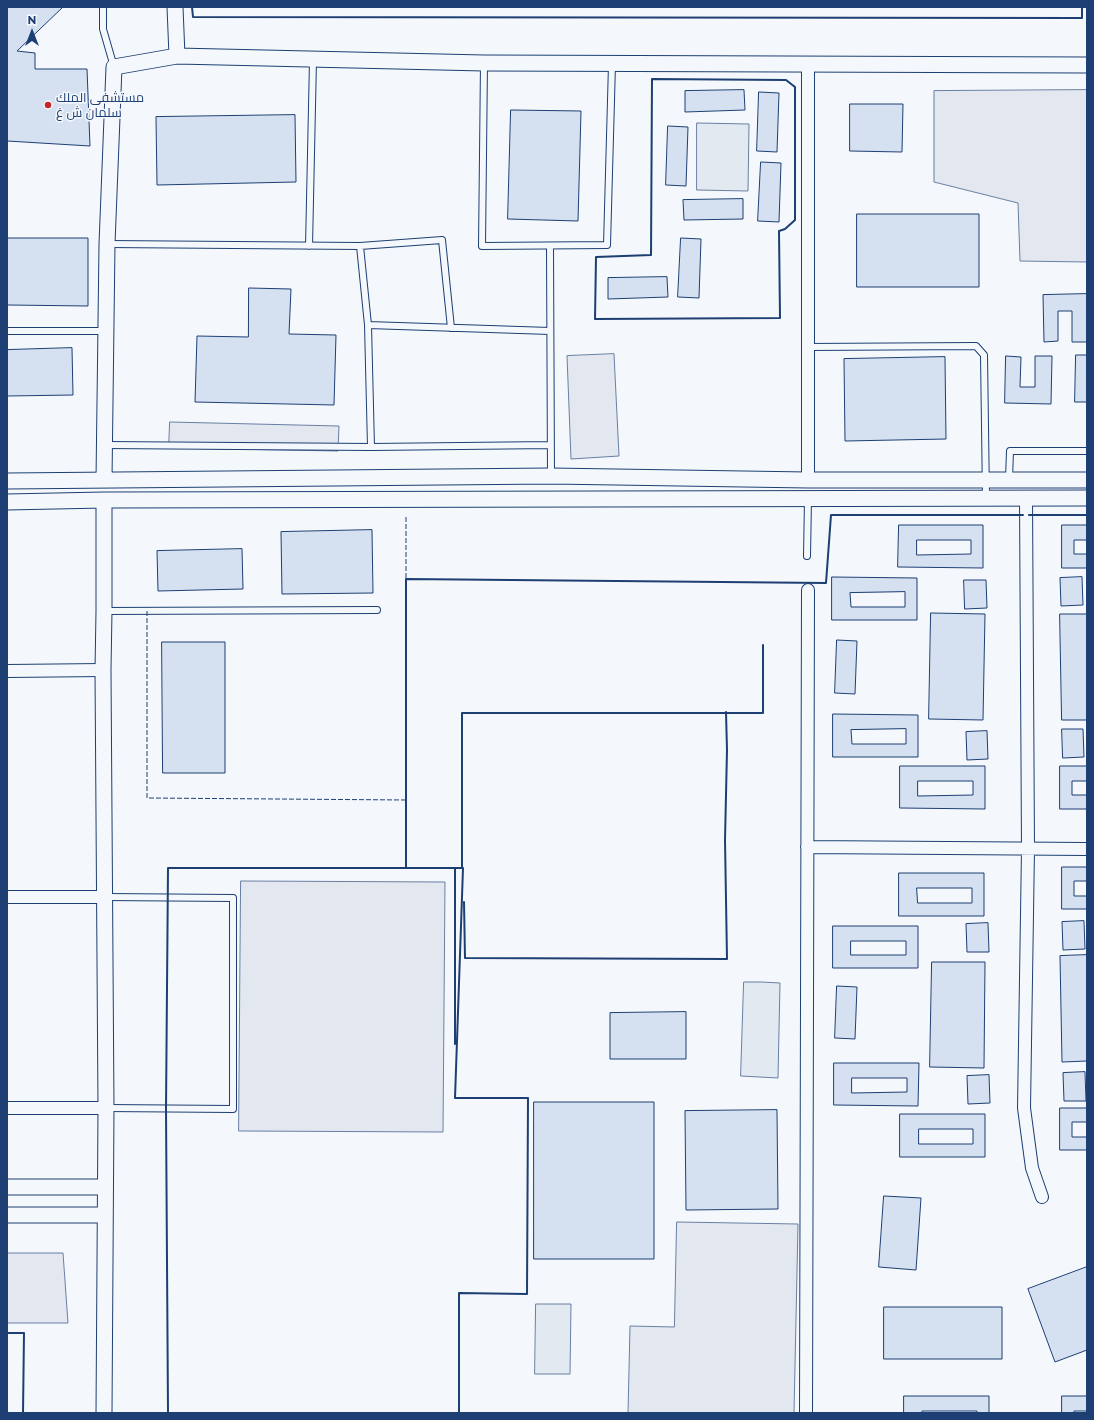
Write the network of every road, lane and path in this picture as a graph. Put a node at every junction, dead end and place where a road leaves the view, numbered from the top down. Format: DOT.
graph roads {
  1 [pos="103,7"];
  2 [pos="175,7"];
  3 [pos="177,56"];
  4 [pos="313,59"];
  5 [pos="484,63"];
  6 [pos="612,63"];
  7 [pos="808,65"];
  8 [pos="1087,65"];
  9 [pos="114,67"];
  10 [pos="107,244"];
  11 [pos="309,246"];
  12 [pos="360,246"];
  13 [pos="550,246"];
  14 [pos="368,325"];
  15 [pos="451,328"];
  16 [pos="7,331"];
  17 [pos="550,331"];
  18 [pos="106,332"];
  19 [pos="808,347"];
  20 [pos="105,444"];
  21 [pos="551,444"];
  22 [pos="371,446"];
  23 [pos="1087,451"];
  24 [pos="551,476"];
  25 [pos="584,477"];
  26 [pos="104,480"];
  27 [pos="808,480"];
  28 [pos="985,480"];
  29 [pos="1087,480"];
  30 [pos="7,481"];
  31 [pos="1009,481"];
  32 [pos="986,498"];
  33 [pos="1026,498"];
  34 [pos="1087,498"];
  35 [pos="808,499"];
  36 [pos="104,500"];
  37 [pos="551,500"];
  38 [pos="583,500"];
  39 [pos="7,502"];
  40 [pos="808,556"];
  41 [pos="808,590"];
  42 [pos="377,610"];
  43 [pos="104,611"];
  44 [pos="103,670"];
  45 [pos="7,672"];
  46 [pos="807,847"];
  47 [pos="1028,848"];
  48 [pos="1087,849"];
  49 [pos="7,897"];
  50 [pos="104,897"];
  51 [pos="7,1108"];
  52 [pos="106,1108"];
  53 [pos="7,1187"];
  54 [pos="104,1187"];
  55 [pos="1042,1197"];
  56 [pos="7,1215"];
  57 [pos="104,1215"];
  58 [pos="104,1413"];
  59 [pos="806,1413"];
  1 -- 9 [label="lane"];
  2 -- 3 [label="street"];
  3 -- 4 [label="street"];
  3 -- 9 [label="street"];
  4 -- 5 [label="street"];
  4 -- 11 [label="lane"];
  5 -- 6 [label="street"];
  5 -- 13 [label="lane"];
  6 -- 7 [label="street"];
  6 -- 13 [label="lane"];
  7 -- 8 [label="street"];
  7 -- 19 [label="street"];
  9 -- 10 [label="street"];
  10 -- 11 [label="lane"];
  10 -- 18 [label="street"];
  11 -- 12 [label="lane"];
  12 -- 14 [label="lane"];
  12 -- 15 [label="lane"];
  13 -- 17 [label="lane"];
  14 -- 15 [label="lane"];
  14 -- 22 [label="lane"];
  15 -- 17 [label="lane"];
  16 -- 18 [label="lane"];
  17 -- 21 [label="lane"];
  18 -- 20 [label="street"];
  19 -- 27 [label="street"];
  19 -- 28 [label="lane"];
  20 -- 22 [label="lane"];
  20 -- 26 [label="street"];
  21 -- 22 [label="lane"];
  21 -- 24 [label="lane"];
  23 -- 31 [label="lane"];
  24 -- 25 [label="street"];
  24 -- 26 [label="street"];
  24 -- 37 [label="street"];
  25 -- 27 [label="street"];
  25 -- 38 [label="street"];
  26 -- 30 [label="street"];
  27 -- 28 [label="street"];
  28 -- 31 [label="street"];
  28 -- 32 [label="lane"];
  29 -- 31 [label="street"];
  32 -- 33 [label="street"];
  32 -- 35 [label="street"];
  33 -- 34 [label="street"];
  33 -- 47 [label="street"];
  35 -- 38 [label="street"];
  35 -- 40 [label="lane"];
  36 -- 37 [label="street"];
  36 -- 39 [label="street"];
  36 -- 43 [label="street"];
  37 -- 38 [label="street"];
  41 -- 46 [label="street"];
  42 -- 43 [label="lane"];
  43 -- 44 [label="street"];
  44 -- 45 [label="street"];
  44 -- 50 [label="street"];
  46 -- 47 [label="street"];
  46 -- 59 [label="street"];
  47 -- 48 [label="street"];
  47 -- 55 [label="street"];
  49 -- 50 [label="street"];
  50 -- 52 [label="street"];
  50 -- 52 [label="lane"];
  51 -- 52 [label="street"];
  52 -- 54 [label="street"];
  53 -- 54 [label="street"];
  54 -- 57 [label="street"];
  56 -- 57 [label="street"];
  57 -- 58 [label="street"];
}
